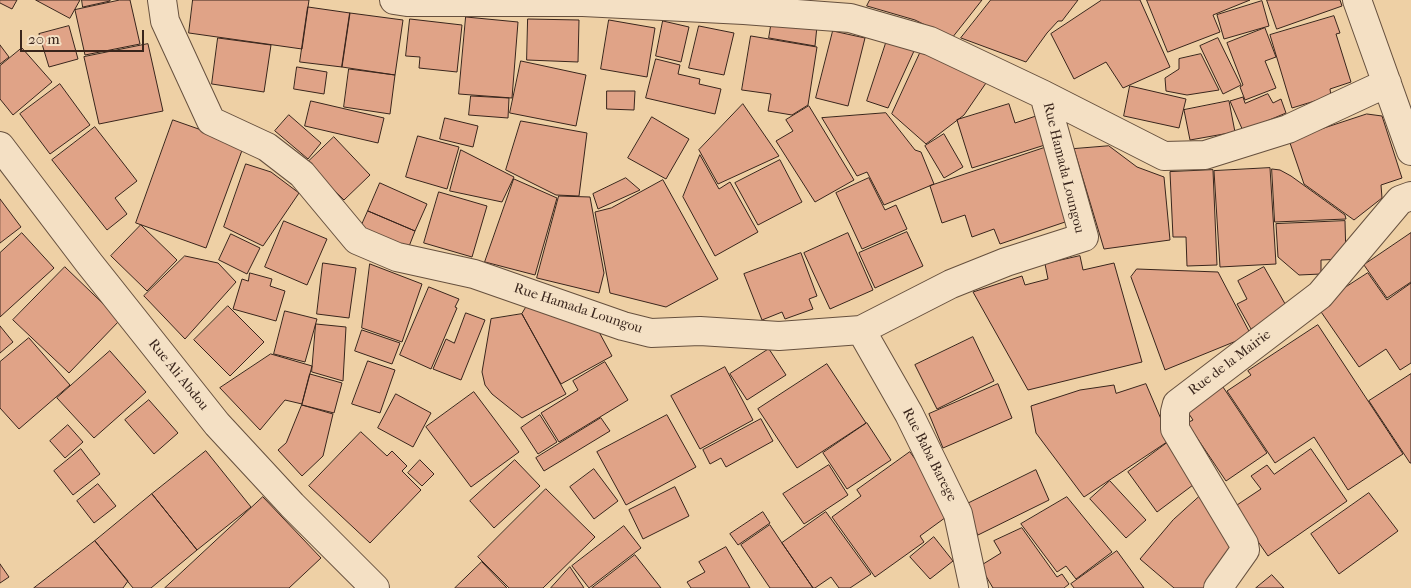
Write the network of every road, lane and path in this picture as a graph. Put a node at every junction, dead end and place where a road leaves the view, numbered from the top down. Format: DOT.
graph roads {
  1 [pos="162,0"];
  2 [pos="394,0"];
  3 [pos="1357,0"];
  4 [pos="1387,83"];
  5 [pos="1044,96"];
  6 [pos="0,146"];
  7 [pos="1411,151"];
  8 [pos="1411,196"];
  9 [pos="861,330"];
  10 [pos="376,588"];
  11 [pos="974,588"];
  12 [pos="1218,588"];
  1 -- 9 [label="street, Rue Hamada Loungou"];
  2 -- 5 [label="street"];
  3 -- 4 [label="street"];
  4 -- 5 [label="street"];
  4 -- 7 [label="street"];
  5 -- 9 [label="street, Rue Hamada Loungou"];
  6 -- 10 [label="street, Rue Ali Abdou"];
  8 -- 12 [label="street, Rue de la Mairie"];
  9 -- 11 [label="street, Rue Baba Barege"];
}
